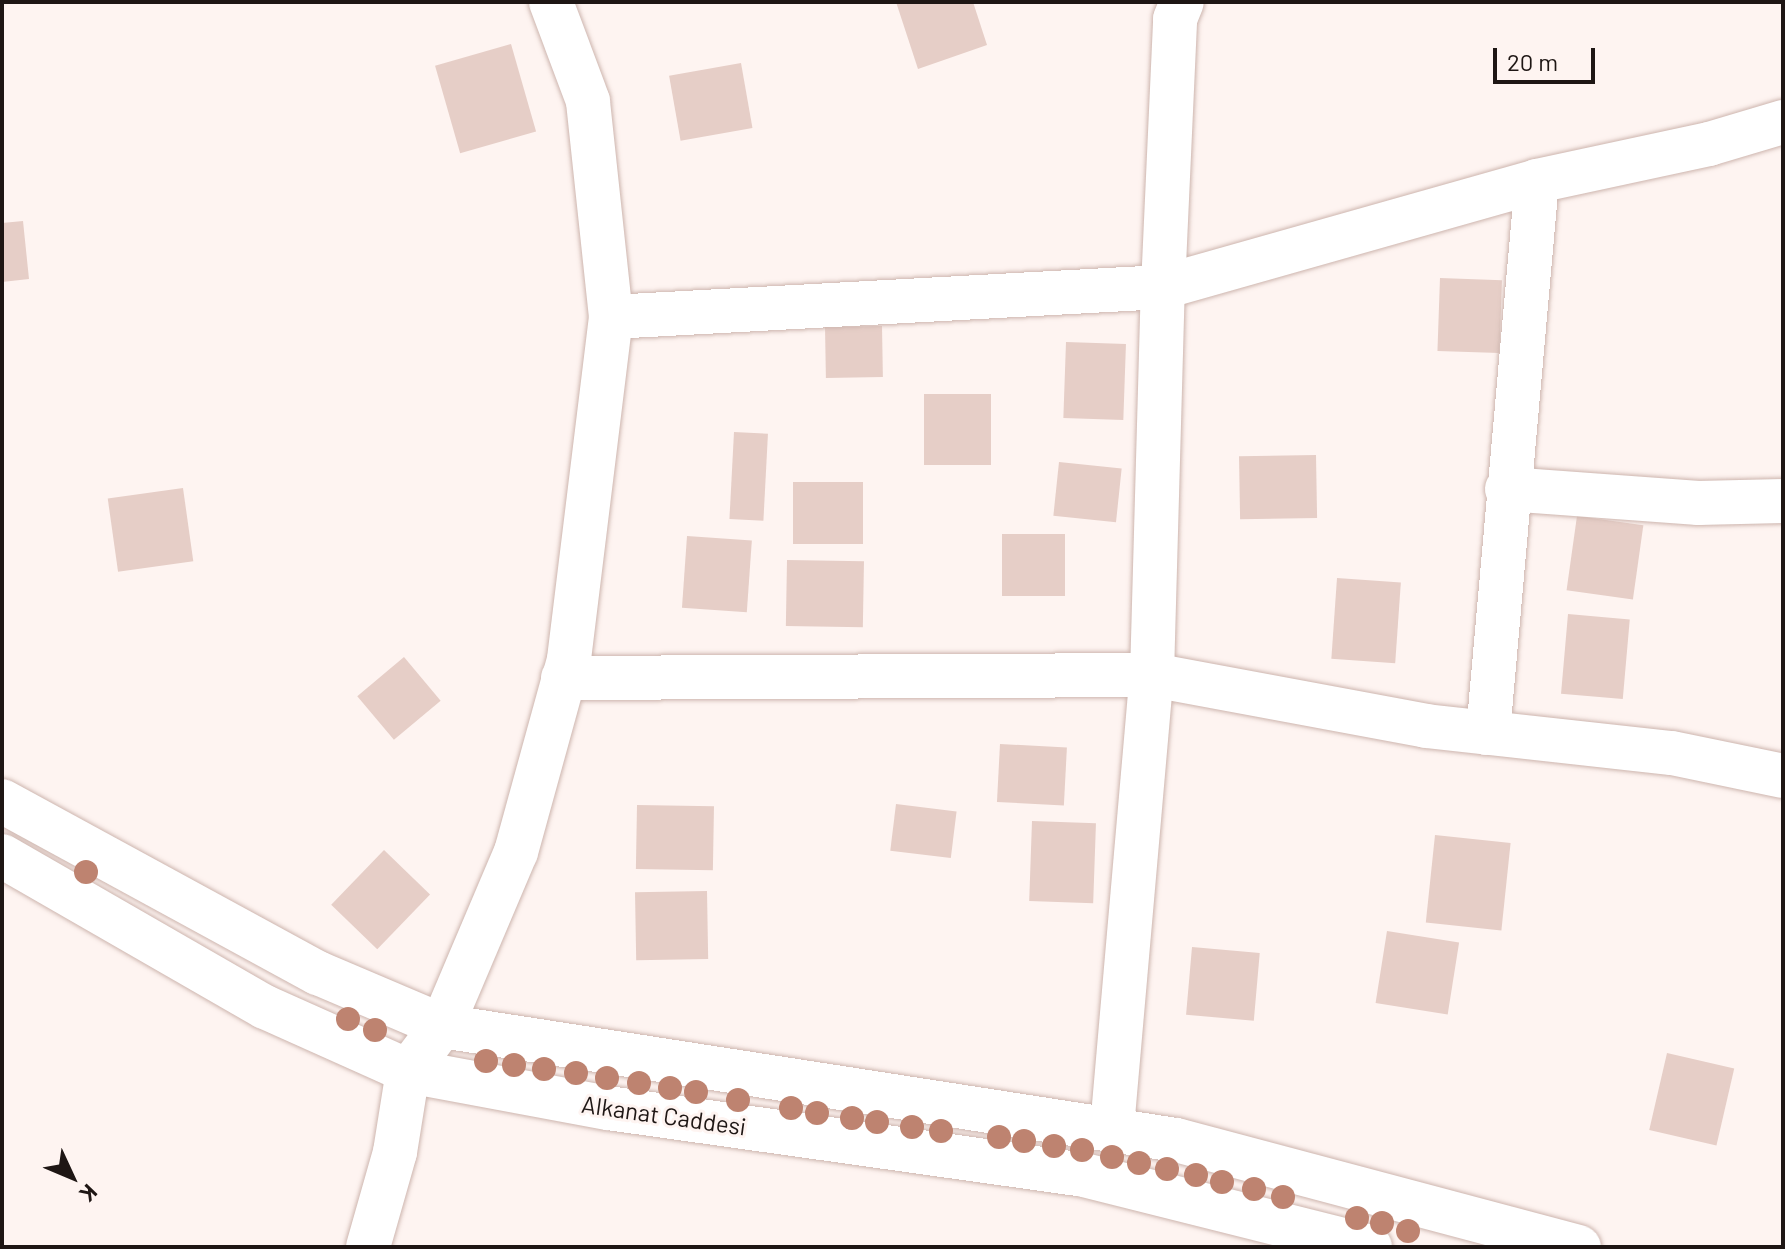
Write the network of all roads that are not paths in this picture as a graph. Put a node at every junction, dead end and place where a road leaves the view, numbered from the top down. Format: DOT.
graph roads {
  1 [pos="551,2"];
  2 [pos="1182,2"];
  3 [pos="1783,122"];
  4 [pos="1537,181"];
  5 [pos="1163,287"];
  6 [pos="611,317"];
  7 [pos="1507,489"];
  8 [pos="1783,501"];
  9 [pos="1152,675"];
  10 [pos="563,678"];
  11 [pos="1488,733"];
  12 [pos="1783,776"];
  13 [pos="2,801"];
  14 [pos="2,856"];
  15 [pos="442,1026"];
  16 [pos="408,1071"];
  17 [pos="1112,1128"];
  18 [pos="1312,1180"];
  19 [pos="1301,1237"];
  20 [pos="368,1247"];
  21 [pos="1370,1247"];
  22 [pos="1579,1247"];
  1 -- 6 [label="street"];
  2 -- 5 [label="street"];
  3 -- 4 [label="street"];
  4 -- 5 [label="street"];
  4 -- 7 [label="street"];
  5 -- 6 [label="street"];
  5 -- 9 [label="street"];
  6 -- 10 [label="street"];
  7 -- 8 [label="street"];
  7 -- 11 [label="street"];
  9 -- 10 [label="street"];
  9 -- 11 [label="street"];
  9 -- 17 [label="street"];
  10 -- 15 [label="street"];
  11 -- 12 [label="street"];
  13 -- 15 [label="street"];
  14 -- 16 [label="street, Alkanat Caddesi"];
  15 -- 16 [label="street"];
  15 -- 17 [label="street"];
  16 -- 19 [label="street, Alkanat Caddesi"];
  16 -- 20 [label="street"];
  17 -- 18 [label="street"];
  18 -- 19 [label="street"];
  18 -- 22 [label="street"];
  19 -- 21 [label="street, Alkanat Caddesi"];
}
